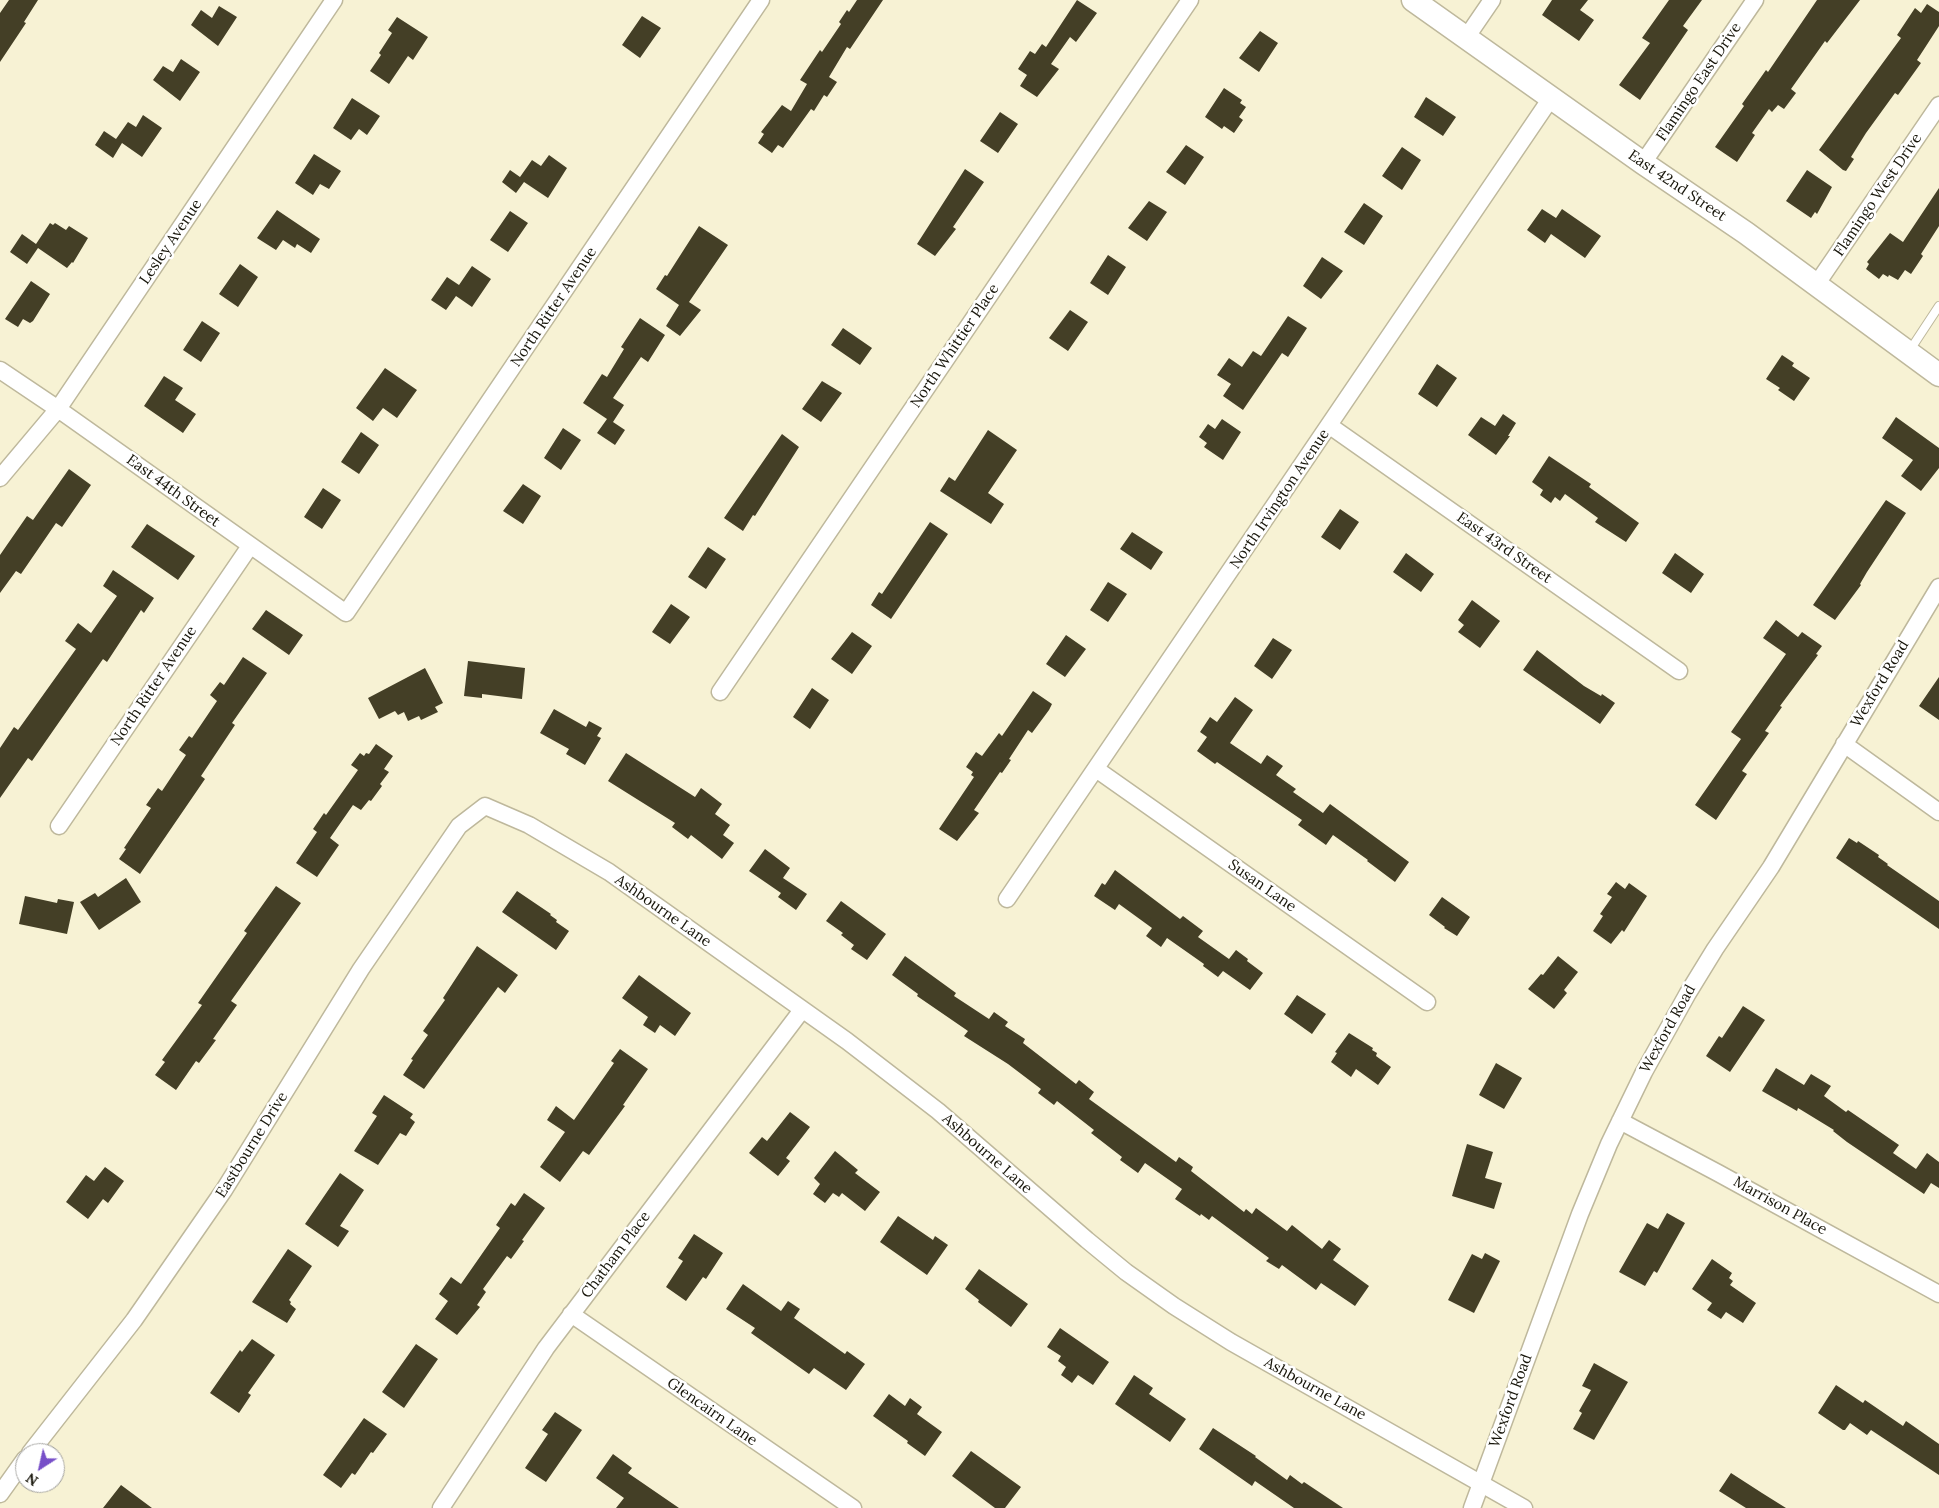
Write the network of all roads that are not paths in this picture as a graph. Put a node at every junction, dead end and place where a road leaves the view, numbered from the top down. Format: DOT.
graph roads {
  1 [pos="334,0"];
  2 [pos="761,0"];
  3 [pos="1190,0"];
  4 [pos="1413,0"];
  5 [pos="1492,0"];
  6 [pos="1755,0"];
  7 [pos="1466,38"];
  8 [pos="1551,98"];
  9 [pos="1939,105"];
  10 [pos="1643,163"];
  11 [pos="1816,285"];
  12 [pos="1939,306"];
  13 [pos="1908,352"];
  14 [pos="0,370"];
  15 [pos="1939,375"];
  16 [pos="58,409"];
  17 [pos="1330,426"];
  18 [pos="0,478"];
  19 [pos="250,546"];
  20 [pos="1939,587"];
  21 [pos="346,614"];
  22 [pos="1679,671"];
  23 [pos="720,692"];
  24 [pos="1844,744"];
  25 [pos="1096,769"];
  26 [pos="1939,812"];
  27 [pos="59,826"];
  28 [pos="459,826"];
  29 [pos="1007,899"];
  30 [pos="1428,1002"];
  31 [pos="802,1010"];
  32 [pos="1620,1121"];
  33 [pos="1939,1294"];
  34 [pos="571,1314"];
  35 [pos="38,1443"];
  36 [pos="15,1473"];
  37 [pos="1481,1483"];
  38 [pos="0,1494"];
  39 [pos="441,1508"];
  40 [pos="853,1508"];
  41 [pos="1472,1508"];
  42 [pos="1524,1508"];
  1 -- 16 [label="street, Lesley Avenue"];
  2 -- 21 [label="street, North Ritter Avenue"];
  3 -- 23 [label="street, North Whittier Place"];
  4 -- 7 [label="street, East 42nd Street"];
  5 -- 7 [label="street"];
  6 -- 10 [label="street, Flamingo East Drive"];
  7 -- 8 [label="street, East 42nd Street"];
  8 -- 10 [label="street, East 42nd Street"];
  8 -- 17 [label="street, North Irvington Avenue"];
  9 -- 11 [label="street, Flamingo West Drive"];
  10 -- 11 [label="street, East 42nd Street"];
  11 -- 13 [label="street, East 42nd Street"];
  12 -- 13 [label="lane"];
  13 -- 15 [label="street, East 42nd Street"];
  14 -- 16 [label="street, East 44th Street"];
  16 -- 18 [label="street, Lesley Avenue"];
  16 -- 19 [label="street, East 44th Street"];
  17 -- 22 [label="street, East 43rd Street"];
  17 -- 25 [label="street, North Irvington Avenue"];
  19 -- 21 [label="street, East 44th Street"];
  19 -- 27 [label="street, North Ritter Avenue"];
  20 -- 24 [label="street, Wexford Road"];
  24 -- 26 [label="street"];
  24 -- 32 [label="street, Wexford Road"];
  25 -- 29 [label="street, North Irvington Avenue"];
  25 -- 30 [label="street, Susan Lane"];
  28 -- 31 [label="street, Ashbourne Lane"];
  28 -- 35 [label="street, Eastbourne Drive"];
  31 -- 34 [label="street, Chatham Place"];
  31 -- 37 [label="street, Ashbourne Lane"];
  32 -- 33 [label="street, Marrison Place"];
  32 -- 37 [label="street, Wexford Road"];
  34 -- 39 [label="street, Chatham Place"];
  34 -- 40 [label="street, Glencairn Lane"];
  36 -- 38 [label="street"];
  37 -- 41 [label="street, Wexford Road"];
  37 -- 42 [label="street, Ashbourne Lane"];
}
